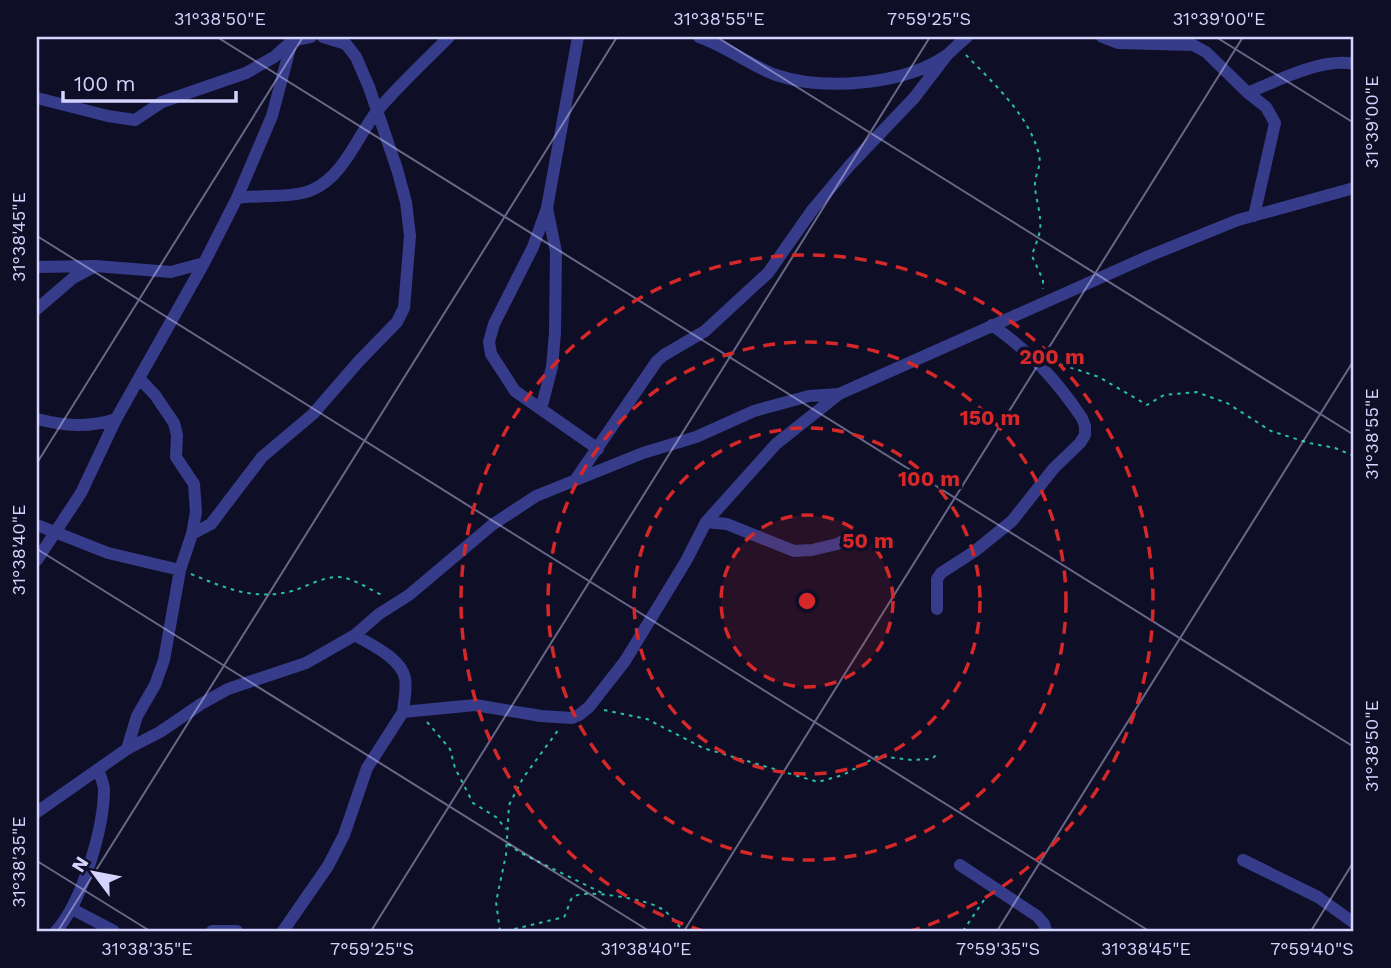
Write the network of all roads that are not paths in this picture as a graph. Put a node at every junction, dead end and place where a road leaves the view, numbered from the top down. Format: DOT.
graph roads {
  1 [pos="311,37"];
  2 [pos="323,37"];
  3 [pos="449,37"];
  4 [pos="578,37"];
  5 [pos="699,37"];
  6 [pos="967,37"];
  7 [pos="1102,37"];
  8 [pos="293,39"];
  9 [pos="947,55"];
  10 [pos="1354,64"];
  11 [pos="1248,93"];
  12 [pos="37,98"];
  13 [pos="376,112"];
  14 [pos="1354,188"];
  15 [pos="237,198"];
  16 [pos="547,208"];
  17 [pos="1254,216"];
  18 [pos="204,263"];
  19 [pos="95,266"];
  20 [pos="37,267"];
  21 [pos="37,309"];
  22 [pos="992,325"];
  23 [pos="139,378"];
  24 [pos="839,394"];
  25 [pos="541,409"];
  26 [pos="37,419"];
  27 [pos="117,419"];
  28 [pos="598,449"];
  29 [pos="576,479"];
  30 [pos="706,522"];
  31 [pos="37,525"];
  32 [pos="56,533"];
  33 [pos="192,534"];
  34 [pos="847,539"];
  35 [pos="37,560"];
  36 [pos="180,570"];
  37 [pos="937,609"];
  38 [pos="355,635"];
  39 [pos="403,712"];
  40 [pos="127,749"];
  41 [pos="98,769"];
  42 [pos="37,812"];
  43 [pos="1243,860"];
  44 [pos="960,865"];
  45 [pos="72,909"];
  46 [pos="1354,923"];
  47 [pos="57,931"];
  48 [pos="114,931"];
  49 [pos="212,931"];
  50 [pos="237,931"];
  51 [pos="283,931"];
  52 [pos="1046,931"];
  1 -- 8 [label="street"];
  2 -- 13 [label="street"];
  3 -- 13 [label="street"];
  4 -- 16 [label="street"];
  5 -- 9 [label="street"];
  6 -- 9 [label="street"];
  7 -- 11 [label="street"];
  8 -- 12 [label="street"];
  8 -- 15 [label="street"];
  9 -- 28 [label="street"];
  10 -- 11 [label="street"];
  11 -- 17 [label="street"];
  13 -- 15 [label="street"];
  13 -- 33 [label="street"];
  14 -- 17 [label="street"];
  15 -- 18 [label="street"];
  16 -- 25 [label="street"];
  16 -- 25 [label="street"];
  17 -- 22 [label="street"];
  18 -- 19 [label="street"];
  18 -- 23 [label="street"];
  19 -- 20 [label="street"];
  19 -- 21 [label="street"];
  22 -- 24 [label="street"];
  22 -- 37 [label="street"];
  23 -- 27 [label="street"];
  23 -- 33 [label="street"];
  24 -- 29 [label="street"];
  24 -- 30 [label="street"];
  25 -- 28 [label="street"];
  26 -- 27 [label="street"];
  27 -- 32 [label="street"];
  28 -- 29 [label="street"];
  29 -- 38 [label="street"];
  30 -- 34 [label="street"];
  30 -- 39 [label="street"];
  31 -- 32 [label="street"];
  32 -- 35 [label="street"];
  32 -- 36 [label="street"];
  33 -- 36 [label="street"];
  36 -- 40 [label="street"];
  38 -- 39 [label="street"];
  38 -- 40 [label="street"];
  39 -- 51 [label="street"];
  40 -- 41 [label="street"];
  41 -- 42 [label="street"];
  41 -- 45 [label="street"];
  43 -- 46 [label="street"];
  44 -- 52 [label="street"];
  45 -- 47 [label="street"];
  45 -- 48 [label="street"];
  49 -- 50 [label="street"];
}
